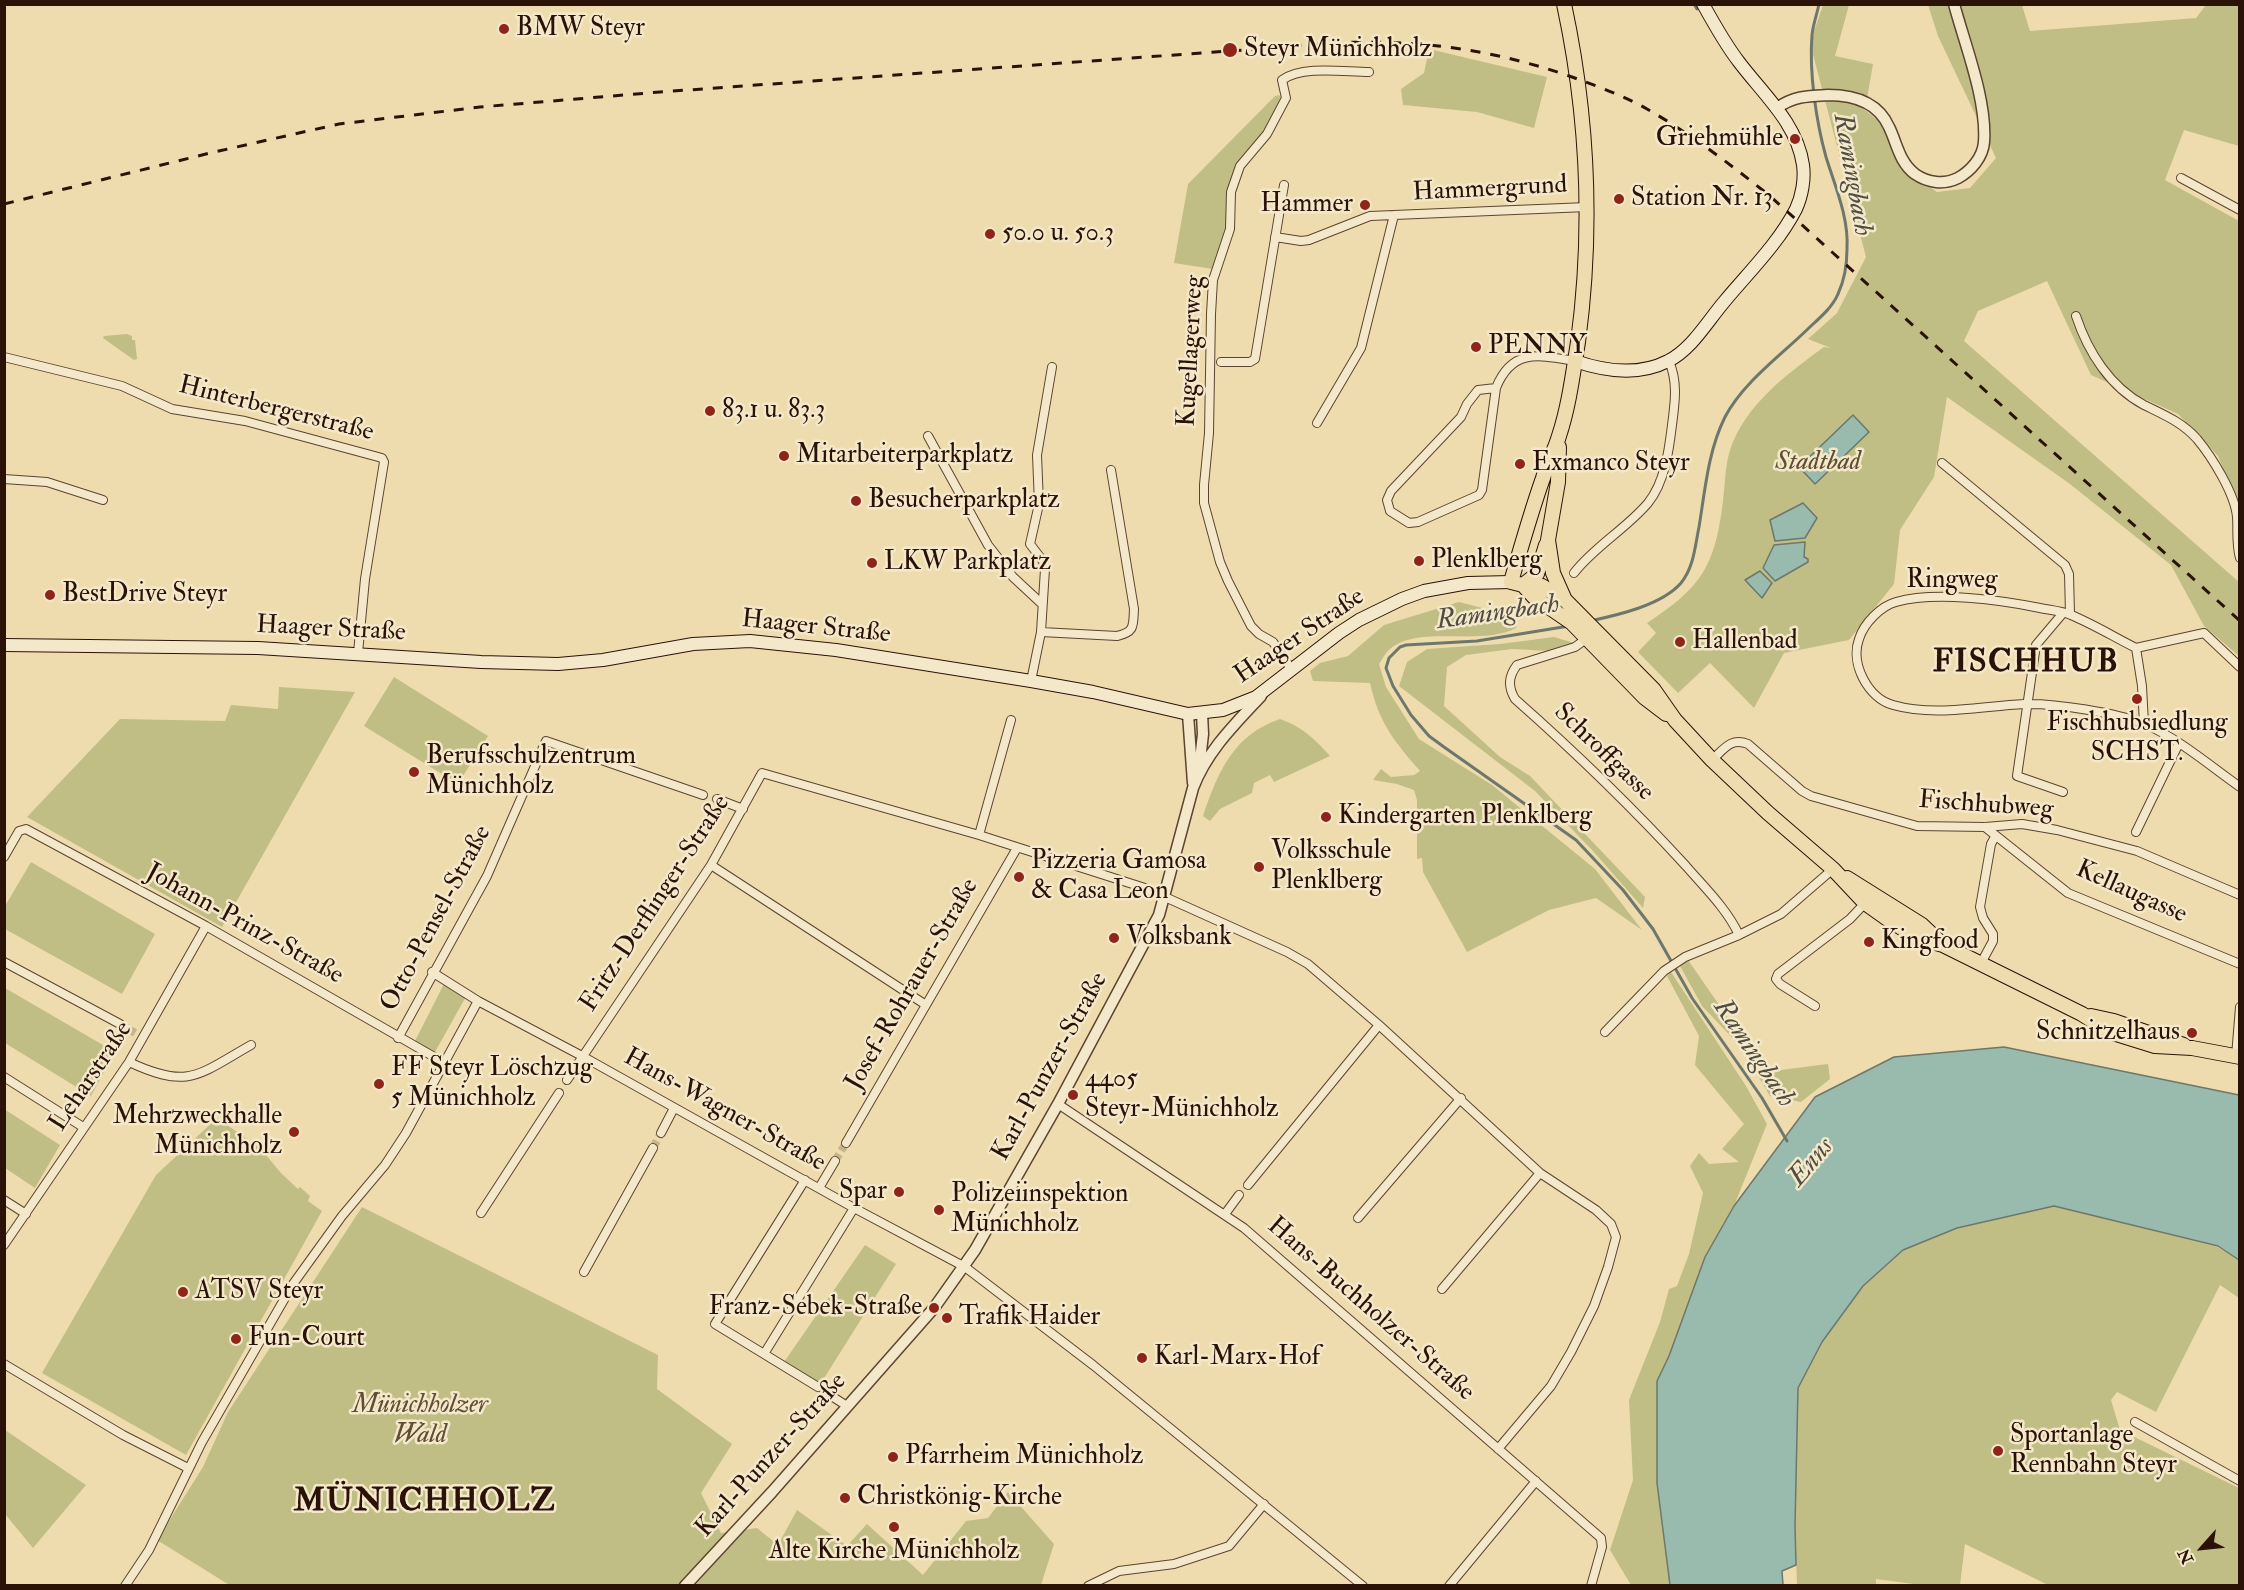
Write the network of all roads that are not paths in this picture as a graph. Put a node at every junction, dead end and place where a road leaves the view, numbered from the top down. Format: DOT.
graph roads {
  1 [pos="1563,4"];
  2 [pos="1703,4"];
  3 [pos="1954,4"];
  4 [pos="1369,72"];
  5 [pos="1777,108"];
  6 [pos="2181,178"];
  7 [pos="1284,185"];
  8 [pos="1587,207"];
  9 [pos="2240,210"];
  10 [pos="1394,215"];
  11 [pos="1275,237"];
  12 [pos="2076,316"];
  13 [pos="4,357"];
  14 [pos="1575,361"];
  15 [pos="1669,361"];
  16 [pos="1221,362"];
  17 [pos="1052,367"];
  18 [pos="1496,388"];
  19 [pos="1317,423"];
  20 [pos="928,436"];
  21 [pos="1559,436"];
  22 [pos="1942,463"];
  23 [pos="1111,470"];
  24 [pos="4,479"];
  25 [pos="103,500"];
  26 [pos="1548,540"];
  27 [pos="2240,558"];
  28 [pos="1574,573"];
  29 [pos="1517,584"];
  30 [pos="1565,600"];
  31 [pos="1042,604"];
  32 [pos="2066,613"];
  33 [pos="1041,632"];
  34 [pos="1589,634"];
  35 [pos="4,645"];
  36 [pos="2136,648"];
  37 [pos="358,653"];
  38 [pos="2240,667"];
  39 [pos="1292,670"];
  40 [pos="1031,681"];
  41 [pos="1269,687"];
  42 [pos="2028,704"];
  43 [pos="1202,713"];
  44 [pos="1188,714"];
  45 [pos="1011,720"];
  46 [pos="2144,724"];
  47 [pos="2179,743"];
  48 [pos="1712,760"];
  49 [pos="1199,772"];
  50 [pos="2240,787"];
  51 [pos="1193,788"];
  52 [pos="2063,792"];
  53 [pos="704,795"];
  54 [pos="717,799"];
  55 [pos="743,809"];
  56 [pos="1985,826"];
  57 [pos="2136,832"];
  58 [pos="980,835"];
  59 [pos="1995,837"];
  60 [pos="1017,848"];
  61 [pos="4,857"];
  62 [pos="711,865"];
  63 [pos="1833,869"];
  64 [pos="2240,895"];
  65 [pos="1165,896"];
  66 [pos="1869,898"];
  67 [pos="206,927"];
  68 [pos="1739,935"];
  69 [pos="4,962"];
  70 [pos="2240,964"];
  71 [pos="1980,965"];
  72 [pos="432,972"];
  73 [pos="478,1001"];
  74 [pos="926,1005"];
  75 [pos="1815,1006"];
  76 [pos="2240,1007"];
  77 [pos="120,1024"];
  78 [pos="1379,1025"];
  79 [pos="1605,1032"];
  80 [pos="135,1033"];
  81 [pos="143,1038"];
  82 [pos="398,1038"];
  83 [pos="251,1045"];
  84 [pos="582,1056"];
  85 [pos="2238,1056"];
  86 [pos="129,1062"];
  87 [pos="443,1062"];
  88 [pos="4,1077"];
  89 [pos="567,1080"];
  90 [pos="559,1093"];
  91 [pos="1461,1098"];
  92 [pos="1058,1104"];
  93 [pos="674,1108"];
  94 [pos="83,1127"];
  95 [pos="661,1133"];
  96 [pos="846,1143"];
  97 [pos="653,1148"];
  98 [pos="835,1161"];
  99 [pos="1540,1173"];
  100 [pos="805,1180"];
  101 [pos="1248,1185"];
  102 [pos="819,1188"];
  103 [pos="1239,1195"];
  104 [pos="4,1200"];
  105 [pos="854,1208"];
  106 [pos="26,1214"];
  107 [pos="481,1214"];
  108 [pos="1225,1214"];
  109 [pos="1358,1218"];
  110 [pos="4,1245"];
  111 [pos="965,1267"];
  112 [pos="584,1272"];
  113 [pos="1442,1289"];
  114 [pos="764,1354"];
  115 [pos="4,1364"];
  116 [pos="818,1387"];
  117 [pos="833,1396"];
  118 [pos="847,1406"];
  119 [pos="2135,1422"];
  120 [pos="1498,1449"];
  121 [pos="188,1468"];
  122 [pos="1536,1481"];
  123 [pos="2240,1481"];
  124 [pos="1264,1504"];
  125 [pos="125,1586"];
  126 [pos="685,1586"];
  127 [pos="1088,1586"];
  128 [pos="1363,1586"];
  129 [pos="1449,1586"];
  130 [pos="1590,1586"];
  1 -- 8 [label="main road"];
  2 -- 5 [label="main road"];
  3 -- 5 [label="street"];
  4 -- 39 [label="street, Kugellagerweg"];
  5 -- 15 [label="main road"];
  6 -- 9 [label="street"];
  7 -- 11 [label="street"];
  8 -- 10 [label="street, Hammergrund"];
  8 -- 14 [label="main road"];
  10 -- 11 [label="street, Hammergrund"];
  10 -- 19 [label="street, Hammergrund"];
  11 -- 16 [label="street"];
  12 -- 27 [label="street"];
  13 -- 37 [label="street, Hinterbergerstraße"];
  14 -- 15 [label="main road"];
  14 -- 18 [label="street"];
  14 -- 21 [label="main road"];
  15 -- 28 [label="street"];
  17 -- 31 [label="street"];
  18 -- 18 [label="street"];
  20 -- 31 [label="street"];
  21 -- 26 [label="main road"];
  21 -- 29 [label="main road"];
  22 -- 32 [label="street"];
  23 -- 33 [label="street"];
  24 -- 25 [label="street"];
  26 -- 29 [label="main road"];
  26 -- 30 [label="main road"];
  29 -- 30 [label="main road"];
  29 -- 34 [label="main road"];
  29 -- 39 [label="main road, Haager Straße"];
  30 -- 34 [label="main road"];
  31 -- 33 [label="street"];
  32 -- 36 [label="street, Ringweg"];
  32 -- 42 [label="street"];
  32 -- 42 [label="street, Ringweg"];
  33 -- 40 [label="street"];
  34 -- 48 [label="main road"];
  34 -- 68 [label="street, Schroffgasse"];
  35 -- 37 [label="main road, Haager Straße"];
  36 -- 38 [label="street"];
  36 -- 46 [label="street"];
  37 -- 40 [label="main road, Haager Straße"];
  39 -- 41 [label="main road, Haager Straße"];
  40 -- 44 [label="main road, Haager Straße"];
  41 -- 43 [label="main road, Haager Straße"];
  41 -- 49 [label="street, Karl-Punzer-Straße"];
  42 -- 46 [label="street, Ringweg"];
  42 -- 52 [label="street"];
  43 -- 44 [label="main road, Haager Straße"];
  43 -- 49 [label="street, Karl-Punzer-Straße"];
  44 -- 51 [label="street, Karl-Punzer-Straße"];
  45 -- 58 [label="street"];
  46 -- 47 [label="street, Ringweg"];
  47 -- 50 [label="street, Ringweg"];
  47 -- 57 [label="street"];
  48 -- 56 [label="street, Fischhubweg"];
  48 -- 63 [label="main road"];
  49 -- 51 [label="street, Karl-Punzer-Straße"];
  51 -- 65 [label="street, Karl-Punzer-Straße"];
  53 -- 72 [label="street, Otto-Pensel-Straße"];
  54 -- 55 [label="street"];
  55 -- 58 [label="street, Fritz-Derflinger-Straße"];
  55 -- 62 [label="street, Fritz-Derflinger-Straße"];
  56 -- 59 [label="street, Kellaugasse"];
  56 -- 64 [label="street, Fischhubweg"];
  58 -- 60 [label="street"];
  59 -- 70 [label="street, Kellaugasse"];
  59 -- 71 [label="street, Fischhubweg"];
  60 -- 65 [label="street"];
  60 -- 74 [label="street, Josef-Rohrauer-Straße"];
  61 -- 67 [label="street, Johann-Prinz-Straße"];
  62 -- 74 [label="street"];
  62 -- 84 [label="street, Fritz-Derflinger-Straße"];
  63 -- 66 [label="main road"];
  63 -- 68 [label="street"];
  65 -- 78 [label="street"];
  65 -- 92 [label="street, Karl-Punzer-Straße"];
  66 -- 71 [label="main road"];
  66 -- 75 [label="street"];
  67 -- 81 [label="street, Leharstraße"];
  67 -- 82 [label="street, Johann-Prinz-Straße"];
  68 -- 79 [label="street"];
  69 -- 77 [label="street"];
  71 -- 85 [label="main road"];
  72 -- 73 [label="street, Hans-Wagner-Straße"];
  72 -- 82 [label="street, Otto-Pensel-Straße"];
  73 -- 84 [label="street, Hans-Wagner-Straße"];
  73 -- 87 [label="street"];
  74 -- 96 [label="street, Josef-Rohrauer-Straße"];
  76 -- 85 [label="street"];
  78 -- 91 [label="street"];
  78 -- 101 [label="street"];
  80 -- 81 [label="street"];
  81 -- 86 [label="street, Leharstraße"];
  82 -- 87 [label="street, Johann-Prinz-Straße"];
  83 -- 86 [label="street"];
  84 -- 89 [label="street, Fritz-Derflinger-Straße"];
  84 -- 93 [label="street, Hans-Wagner-Straße"];
  86 -- 94 [label="street, Leharstraße"];
  87 -- 121 [label="street"];
  88 -- 94 [label="street"];
  90 -- 107 [label="street"];
  91 -- 99 [label="street"];
  91 -- 109 [label="street"];
  92 -- 108 [label="street, Hans-Buchholzer-Straße"];
  92 -- 111 [label="street, Karl-Punzer-Straße"];
  93 -- 95 [label="street"];
  93 -- 100 [label="street, Hans-Wagner-Straße"];
  94 -- 106 [label="street, Leharstraße"];
  97 -- 112 [label="street"];
  98 -- 102 [label="street"];
  99 -- 113 [label="street"];
  99 -- 120 [label="street"];
  100 -- 102 [label="street, Hans-Wagner-Straße"];
  100 -- 114 [label="street"];
  102 -- 105 [label="street, Hans-Wagner-Straße"];
  103 -- 108 [label="street"];
  104 -- 106 [label="street"];
  105 -- 111 [label="street, Hans-Wagner-Straße"];
  105 -- 114 [label="street"];
  106 -- 110 [label="street, Leharstraße"];
  108 -- 120 [label="street, Hans-Buchholzer-Straße"];
  111 -- 118 [label="street, Karl-Punzer-Straße"];
  111 -- 124 [label="street"];
  114 -- 116 [label="street"];
  115 -- 121 [label="street"];
  117 -- 118 [label="street"];
  118 -- 126 [label="street, Karl-Punzer-Straße"];
  119 -- 123 [label="street"];
  120 -- 122 [label="street, Hans-Buchholzer-Straße"];
  121 -- 125 [label="street"];
  122 -- 129 [label="street"];
  122 -- 130 [label="street, Hans-Buchholzer-Straße"];
  124 -- 127 [label="street"];
  124 -- 128 [label="street"];
}
